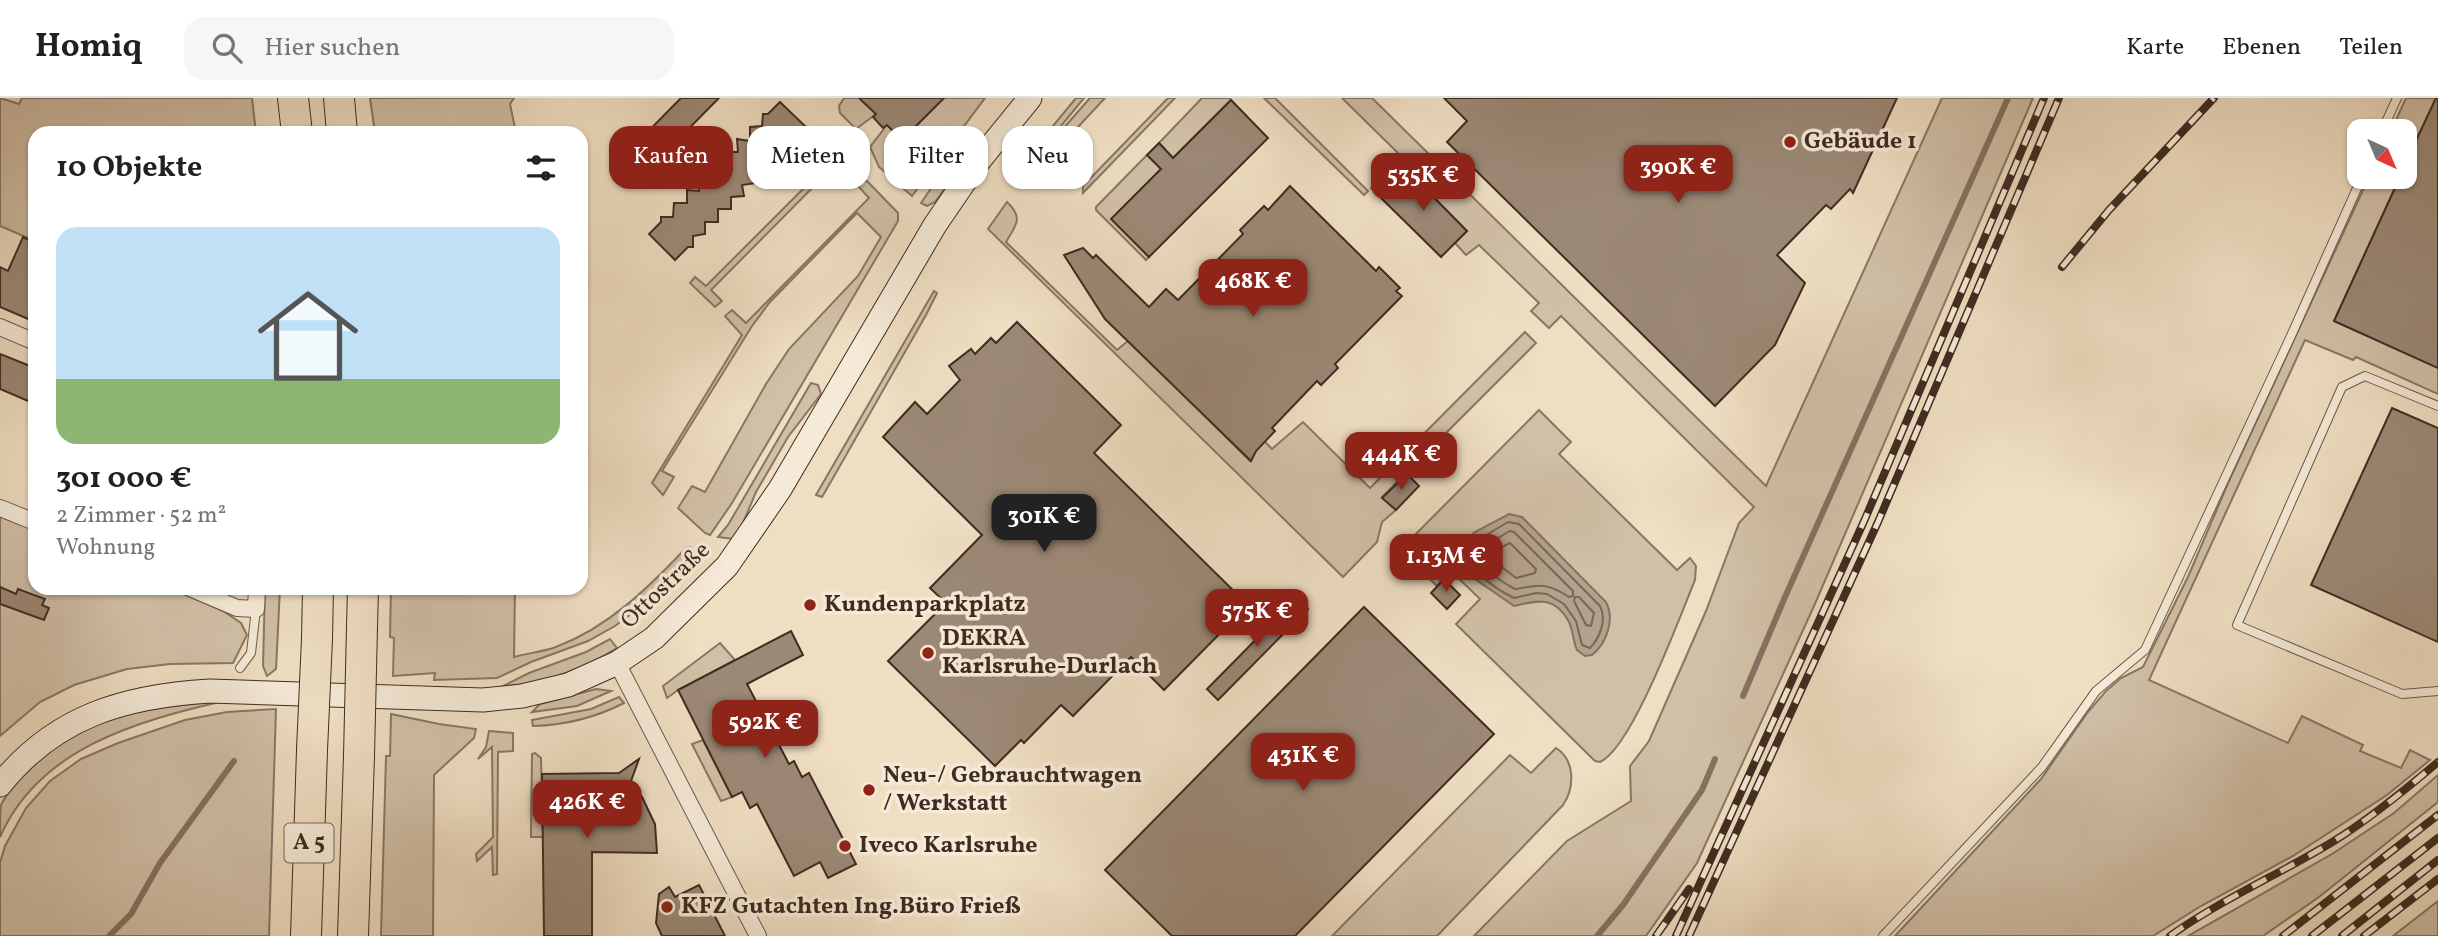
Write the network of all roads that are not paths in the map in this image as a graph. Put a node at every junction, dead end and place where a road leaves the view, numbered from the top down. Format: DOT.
graph roads {
  1 [pos="293,98"];
  2 [pos="339,98"];
  3 [pos="1030,98"];
  4 [pos="2397,98"];
  5 [pos="2387,119"];
  6 [pos="296,126"];
  7 [pos="341,126"];
  8 [pos="2357,189"];
  9 [pos="0,327"];
  10 [pos="28,339"];
  11 [pos="2438,406"];
  12 [pos="0,508"];
  13 [pos="28,519"];
  14 [pos="206,595"];
  15 [pos="257,595"];
  16 [pos="318,595"];
  17 [pos="363,595"];
  18 [pos="256,609"];
  19 [pos="617,663"];
  20 [pos="240,668"];
  21 [pos="2438,691"];
  22 [pos="0,785"];
  23 [pos="306,936"];
  24 [pos="353,936"];
  25 [pos="758,936"];
  26 [pos="1883,936"];
  1 -- 6 [label="highway"];
  2 -- 7 [label="highway"];
  3 -- 19 [label="main road, Ottostraße"];
  4 -- 5 [label="lane"];
  8 -- 26 [label="lane"];
  9 -- 10 [label="street"];
  11 -- 21 [label="lane"];
  12 -- 13 [label="street"];
  14 -- 18 [label="street"];
  15 -- 18 [label="street"];
  16 -- 23 [label="highway, A 5, bridge"];
  17 -- 24 [label="highway, A 5, bridge"];
  18 -- 20 [label="lane"];
  19 -- 22 [label="main road, Ottostraße"];
  19 -- 25 [label="street"];
}
